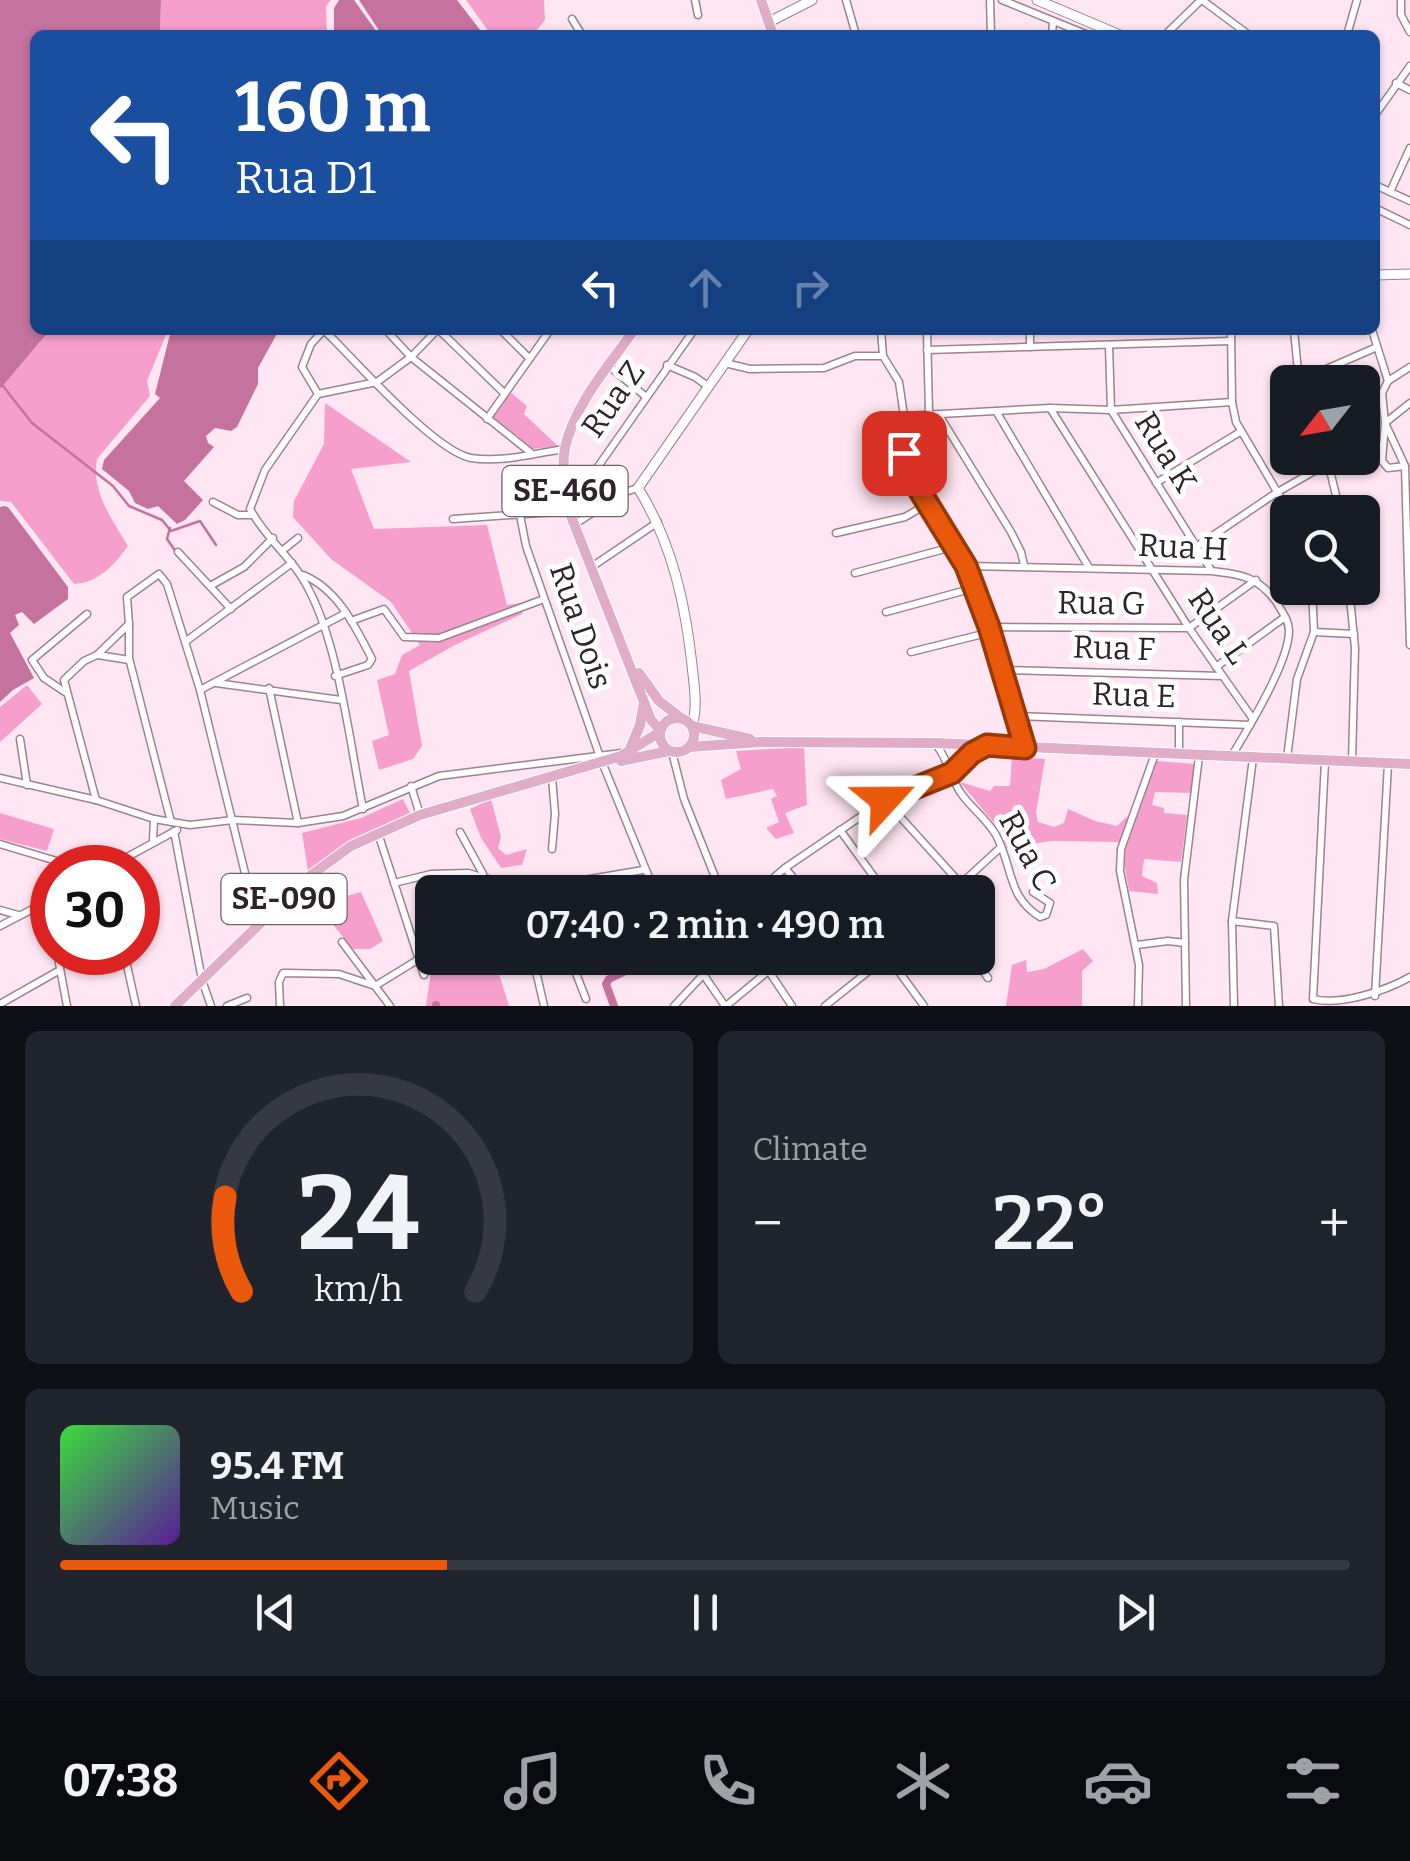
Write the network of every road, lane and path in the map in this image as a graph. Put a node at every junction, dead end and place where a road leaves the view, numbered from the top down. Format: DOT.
graph roads {
  1 [pos="696,0"];
  2 [pos="761,0"];
  3 [pos="812,0"];
  4 [pos="846,0"];
  5 [pos="990,0"];
  6 [pos="1002,0"];
  7 [pos="1037,0"];
  8 [pos="1202,0"];
  9 [pos="1356,0"];
  10 [pos="1401,0"];
  11 [pos="698,15"];
  12 [pos="572,19"];
  13 [pos="769,22"];
  14 [pos="1052,22"];
  15 [pos="579,30"];
  16 [pos="771,30"];
  17 [pos="855,30"];
  18 [pos="991,30"];
  19 [pos="1052,30"];
  20 [pos="1074,30"];
  21 [pos="1108,30"];
  22 [pos="1170,30"];
  23 [pos="1241,30"];
  24 [pos="1348,30"];
  25 [pos="1410,32"];
  26 [pos="1410,66"];
  27 [pos="1396,83"];
  28 [pos="1410,90"];
  29 [pos="1380,107"];
  30 [pos="1410,148"];
  31 [pos="1380,187"];
  32 [pos="1390,192"];
  33 [pos="1410,201"];
  34 [pos="1380,210"];
  35 [pos="1410,225"];
  36 [pos="1410,274"];
  37 [pos="1380,275"];
  38 [pos="319,335"];
  39 [pos="329,335"];
  40 [pos="391,335"];
  41 [pos="433,335"];
  42 [pos="443,335"];
  43 [pos="505,335"];
  44 [pos="546,335"];
  45 [pos="631,335"];
  46 [pos="690,335"];
  47 [pos="745,335"];
  48 [pos="881,335"];
  49 [pos="926,335"];
  50 [pos="1030,335"];
  51 [pos="1231,335"];
  52 [pos="1294,335"];
  53 [pos="1373,335"];
  54 [pos="1231,342"];
  55 [pos="1109,345"];
  56 [pos="1030,347"];
  57 [pos="1377,347"];
  58 [pos="927,350"];
  59 [pos="883,356"];
  60 [pos="411,357"];
  61 [pos="529,358"];
  62 [pos="725,363"];
  63 [pos="668,365"];
  64 [pos="1297,365"];
  65 [pos="1337,365"];
  66 [pos="609,366"];
  67 [pos="1410,367"];
  68 [pos="1388,381"];
  69 [pos="377,382"];
  70 [pos="709,387"];
  71 [pos="504,393"];
  72 [pos="318,394"];
  73 [pos="645,396"];
  74 [pos="1232,402"];
  75 [pos="1410,404"];
  76 [pos="1050,408"];
  77 [pos="1111,410"];
  78 [pos="996,412"];
  79 [pos="934,413"];
  80 [pos="904,416"];
  81 [pos="487,419"];
  82 [pos="1386,423"];
  83 [pos="1240,432"];
  84 [pos="1380,445"];
  85 [pos="1383,445"];
  86 [pos="565,449"];
  87 [pos="531,453"];
  88 [pos="1405,466"];
  89 [pos="1304,475"];
  90 [pos="1156,482"];
  91 [pos="638,488"];
  92 [pos="625,492"];
  93 [pos="1276,493"];
  94 [pos="212,502"];
  95 [pos="929,504"];
  96 [pos="251,512"];
  97 [pos="569,512"];
  98 [pos="520,515"];
  99 [pos="453,519"];
  100 [pos="658,522"];
  101 [pos="575,524"];
  102 [pos="836,533"];
  103 [pos="273,538"];
  104 [pos="298,538"];
  105 [pos="956,546"];
  106 [pos="1196,547"];
  107 [pos="283,550"];
  108 [pos="178,552"];
  109 [pos="292,563"];
  110 [pos="592,566"];
  111 [pos="966,566"];
  112 [pos="1024,566"];
  113 [pos="1088,567"];
  114 [pos="1152,571"];
  115 [pos="1211,571"];
  116 [pos="856,573"];
  117 [pos="300,574"];
  118 [pos="1256,580"];
  119 [pos="210,586"];
  120 [pos="974,588"];
  121 [pos="544,599"];
  122 [pos="1313,605"];
  123 [pos="1351,605"];
  124 [pos="231,609"];
  125 [pos="886,612"];
  126 [pos="346,613"];
  127 [pos="87,614"];
  128 [pos="1409,616"];
  129 [pos="1285,617"];
  130 [pos="352,622"];
  131 [pos="129,624"];
  132 [pos="324,624"];
  133 [pos="1189,628"];
  134 [pos="990,630"];
  135 [pos="1314,632"];
  136 [pos="1354,634"];
  137 [pos="184,642"];
  138 [pos="1410,644"];
  139 [pos="911,652"];
  140 [pos="97,655"];
  141 [pos="129,660"];
  142 [pos="630,660"];
  143 [pos="1216,667"];
  144 [pos="1003,670"];
  145 [pos="335,676"];
  146 [pos="1223,676"];
  147 [pos="215,682"];
  148 [pos="269,688"];
  149 [pos="200,690"];
  150 [pos="66,692"];
  151 [pos="341,700"];
  152 [pos="644,702"];
  153 [pos="1017,716"];
  154 [pos="681,718"];
  155 [pos="1179,721"];
  156 [pos="1252,722"];
  157 [pos="692,726"];
  158 [pos="660,731"];
  159 [pos="20,739"];
  160 [pos="760,742"];
  161 [pos="935,743"];
  162 [pos="987,745"];
  163 [pos="689,748"];
  164 [pos="1025,748"];
  165 [pos="670,751"];
  166 [pos="627,754"];
  167 [pos="1155,754"];
  168 [pos="1179,756"];
  169 [pos="1199,756"];
  170 [pos="1231,757"];
  171 [pos="1253,758"];
  172 [pos="1287,758"];
  173 [pos="1325,760"];
  174 [pos="600,761"];
  175 [pos="1352,761"];
  176 [pos="1388,763"];
  177 [pos="1410,764"];
  178 [pos="952,773"];
  179 [pos="552,777"];
  180 [pos="0,778"];
  181 [pos="27,785"];
  182 [pos="411,786"];
  183 [pos="96,800"];
  184 [pos="885,800"];
  185 [pos="362,809"];
  186 [pos="420,816"];
  187 [pos="154,819"];
  188 [pos="234,820"];
  189 [pos="170,822"];
  190 [pos="298,823"];
  191 [pos="190,825"];
  192 [pos="840,830"];
  193 [pos="174,831"];
  194 [pos="460,832"];
  195 [pos="378,833"];
  196 [pos="153,842"];
  197 [pos="0,844"];
  198 [pos="148,845"];
  199 [pos="1001,846"];
  200 [pos="552,849"];
  201 [pos="30,853"];
  202 [pos="785,868"];
  203 [pos="643,870"];
  204 [pos="430,875"];
  205 [pos="474,875"];
  206 [pos="483,875"];
  207 [pos="618,875"];
  208 [pos="646,875"];
  209 [pos="714,875"];
  210 [pos="777,875"];
  211 [pos="791,875"];
  212 [pos="873,875"];
  213 [pos="953,875"];
  214 [pos="969,875"];
  215 [pos="415,878"];
  216 [pos="394,883"];
  217 [pos="1033,892"];
  218 [pos="0,910"];
  219 [pos="30,911"];
  220 [pos="20,916"];
  221 [pos="1232,920"];
  222 [pos="0,926"];
  223 [pos="258,927"];
  224 [pos="342,942"];
  225 [pos="1185,942"];
  226 [pos="1137,945"];
  227 [pos="415,947"];
  228 [pos="415,962"];
  229 [pos="51,975"];
  230 [pos="61,975"];
  231 [pos="129,975"];
  232 [pos="538,975"];
  233 [pos="577,975"];
  234 [pos="703,975"];
  235 [pos="762,975"];
  236 [pos="771,975"];
  237 [pos="862,975"];
  238 [pos="900,975"];
  239 [pos="986,975"];
  240 [pos="1410,977"];
  241 [pos="988,978"];
  242 [pos="202,980"];
  243 [pos="376,986"];
  244 [pos="247,998"];
  245 [pos="1375,998"];
  246 [pos="586,999"];
  247 [pos="0,1004"];
  248 [pos="67,1006"];
  249 [pos="136,1006"];
  250 [pos="175,1006"];
  251 [pos="211,1006"];
  252 [pos="227,1006"];
  253 [pos="280,1006"];
  254 [pos="390,1006"];
  255 [pos="544,1006"];
  256 [pos="674,1006"];
  257 [pos="726,1006"];
  258 [pos="792,1006"];
  259 [pos="826,1006"];
  260 [pos="924,1006"];
  261 [pos="1138,1006"];
  262 [pos="1186,1006"];
  263 [pos="1234,1006"];
  264 [pos="1279,1006"];
  265 [pos="1324,1006"];
  1 -- 11 [label="street"];
  2 -- 13 [label="main road"];
  3 -- 13 [label="street"];
  4 -- 17 [label="street"];
  5 -- 18 [label="street"];
  6 -- 14 [label="street"];
  7 -- 21 [label="street"];
  8 -- 22 [label="street"];
  8 -- 23 [label="street"];
  9 -- 24 [label="street"];
  10 -- 25 [label="street"];
  12 -- 15 [label="street"];
  13 -- 16 [label="main road"];
  14 -- 19 [label="street"];
  14 -- 20 [label="street"];
  26 -- 27 [label="street"];
  27 -- 28 [label="street"];
  27 -- 29 [label="street"];
  30 -- 32 [label="street"];
  31 -- 32 [label="street"];
  32 -- 33 [label="street"];
  34 -- 35 [label="street"];
  36 -- 37 [label="street"];
  38 -- 72 [label="street"];
  39 -- 69 [label="street"];
  40 -- 60 [label="street"];
  41 -- 60 [label="street"];
  42 -- 71 [label="street"];
  43 -- 61 [label="street"];
  44 -- 61 [label="street"];
  45 -- 66 [label="main road, SE-460"];
  46 -- 63 [label="street, Rua Z"];
  47 -- 62 [label="street"];
  48 -- 59 [label="street"];
  49 -- 58 [label="street"];
  50 -- 56 [label="street"];
  51 -- 54 [label="street"];
  52 -- 64 [label="street"];
  53 -- 57 [label="street"];
  54 -- 55 [label="street"];
  54 -- 74 [label="street"];
  55 -- 56 [label="street"];
  55 -- 77 [label="street"];
  56 -- 58 [label="street"];
  57 -- 65 [label="street"];
  57 -- 68 [label="street"];
  58 -- 79 [label="street"];
  59 -- 62 [label="street"];
  59 -- 80 [label="street"];
  60 -- 69 [label="street"];
  60 -- 81 [label="street"];
  61 -- 71 [label="street"];
  62 -- 70 [label="street"];
  63 -- 70 [label="street"];
  63 -- 73 [label="street, Rua Z"];
  66 -- 73 [label="street"];
  66 -- 86 [label="main road, SE-460"];
  67 -- 68 [label="street"];
  68 -- 82 [label="street"];
  69 -- 72 [label="street"];
  69 -- 87 [label="street"];
  70 -- 91 [label="street"];
  71 -- 81 [label="street"];
  72 -- 96 [label="street"];
  73 -- 92 [label="street, Rua Z"];
  74 -- 77 [label="street"];
  74 -- 83 [label="street"];
  75 -- 82 [label="street"];
  76 -- 77 [label="street"];
  76 -- 78 [label="street"];
  76 -- 114 [label="street, Rua L"];
  77 -- 90 [label="street, Rua K"];
  78 -- 79 [label="street"];
  78 -- 113 [label="street"];
  79 -- 80 [label="street"];
  79 -- 112 [label="street"];
  80 -- 95 [label="street"];
  81 -- 87 [label="street"];
  82 -- 85 [label="street"];
  82 -- 88 [label="street"];
  83 -- 90 [label="street"];
  83 -- 93 [label="street"];
  84 -- 85 [label="street"];
  85 -- 88 [label="street"];
  86 -- 87 [label="street"];
  86 -- 97 [label="main road, SE-460"];
  88 -- 128 [label="street"];
  89 -- 93 [label="street"];
  90 -- 106 [label="street, Rua K"];
  91 -- 92 [label="street"];
  91 -- 100 [label="street"];
  92 -- 101 [label="street"];
  93 -- 106 [label="street"];
  94 -- 96 [label="street"];
  95 -- 102 [label="street"];
  95 -- 105 [label="street"];
  96 -- 103 [label="street"];
  97 -- 98 [label="street"];
  97 -- 101 [label="main road, SE-460"];
  98 -- 99 [label="street"];
  98 -- 121 [label="street, Rua Dois"];
  100 -- 110 [label="street"];
  100 -- 157 [label="street"];
  101 -- 110 [label="main road, SE-460"];
  103 -- 107 [label="street"];
  103 -- 119 [label="street"];
  104 -- 107 [label="street"];
  105 -- 111 [label="street"];
  105 -- 116 [label="street"];
  106 -- 115 [label="street, Rua K"];
  107 -- 109 [label="street"];
  108 -- 119 [label="street"];
  109 -- 117 [label="street"];
  109 -- 124 [label="street"];
  110 -- 142 [label="main road, SE-460"];
  111 -- 112 [label="street, Rua H"];
  111 -- 120 [label="street"];
  112 -- 113 [label="street, Rua H"];
  113 -- 114 [label="street, Rua H"];
  114 -- 115 [label="street, Rua H"];
  114 -- 133 [label="street, Rua L"];
  115 -- 118 [label="street, Rua H"];
  117 -- 126 [label="street"];
  117 -- 132 [label="street"];
  118 -- 129 [label="street, Rua H"];
  118 -- 133 [label="street, Rua G"];
  119 -- 124 [label="street"];
  120 -- 125 [label="street"];
  120 -- 134 [label="street"];
  121 -- 130 [label="street"];
  121 -- 174 [label="street, Rua Dois"];
  122 -- 135 [label="street"];
  123 -- 136 [label="street"];
  124 -- 137 [label="street"];
  126 -- 130 [label="street"];
  126 -- 132 [label="street"];
  127 -- 150 [label="street"];
  128 -- 138 [label="street"];
  129 -- 143 [label="street"];
  129 -- 156 [label="street"];
  130 -- 145 [label="street"];
  131 -- 137 [label="street"];
  131 -- 140 [label="street"];
  131 -- 141 [label="street"];
  132 -- 145 [label="street"];
  132 -- 147 [label="street"];
  133 -- 134 [label="street, Rua G"];
  133 -- 143 [label="street, Rua L"];
  134 -- 139 [label="street, Rua G"];
  134 -- 144 [label="street"];
  135 -- 136 [label="street"];
  135 -- 172 [label="street"];
  136 -- 175 [label="street"];
  137 -- 149 [label="street"];
  140 -- 141 [label="street"];
  140 -- 150 [label="street"];
  141 -- 189 [label="street"];
  142 -- 152 [label="main road, SE-460"];
  142 -- 154 [label="main road, SE-460"];
  143 -- 146 [label="street, Rua L"];
  144 -- 146 [label="street, Rua F"];
  144 -- 153 [label="street"];
  145 -- 151 [label="street"];
  146 -- 156 [label="street, Rua L"];
  147 -- 148 [label="street"];
  147 -- 149 [label="street"];
  148 -- 151 [label="street"];
  148 -- 190 [label="street"];
  149 -- 188 [label="street"];
  150 -- 183 [label="street"];
  151 -- 185 [label="street"];
  152 -- 158 [label="main road, SE-460"];
  152 -- 166 [label="main road"];
  153 -- 155 [label="street, Rua E"];
  153 -- 164 [label="street"];
  154 -- 157 [label="main road"];
  154 -- 158 [label="main road"];
  155 -- 156 [label="street, Rua E"];
  155 -- 168 [label="street"];
  156 -- 170 [label="street"];
  157 -- 160 [label="main road"];
  157 -- 163 [label="main road"];
  158 -- 165 [label="main road"];
  158 -- 166 [label="main road, SE-090"];
  159 -- 181 [label="street"];
  160 -- 161 [label="main road"];
  160 -- 163 [label="main road"];
  161 -- 162 [label="main road"];
  161 -- 178 [label="street, Rua C"];
  162 -- 164 [label="main road"];
  162 -- 178 [label="street"];
  163 -- 165 [label="main road"];
  164 -- 167 [label="main road"];
  165 -- 174 [label="main road, SE-090"];
  165 -- 209 [label="street"];
  166 -- 174 [label="main road, SE-090"];
  167 -- 168 [label="main road"];
  167 -- 226 [label="street"];
  168 -- 169 [label="main road"];
  169 -- 170 [label="main road"];
  169 -- 225 [label="street"];
  170 -- 171 [label="main road"];
  171 -- 172 [label="main road"];
  171 -- 221 [label="street"];
  172 -- 173 [label="main road"];
  173 -- 175 [label="main road"];
  173 -- 265 [label="street"];
  174 -- 179 [label="main road, SE-090"];
  174 -- 182 [label="street"];
  174 -- 203 [label="street, Rua Dois"];
  175 -- 176 [label="main road"];
  176 -- 177 [label="main road"];
  176 -- 245 [label="street"];
  178 -- 184 [label="street"];
  178 -- 199 [label="street, Rua C"];
  179 -- 186 [label="main road, SE-090"];
  179 -- 200 [label="street"];
  180 -- 181 [label="street"];
  181 -- 183 [label="street"];
  182 -- 185 [label="street"];
  182 -- 186 [label="street"];
  183 -- 187 [label="street"];
  184 -- 192 [label="street"];
  184 -- 213 [label="street"];
  185 -- 190 [label="street"];
  186 -- 195 [label="main road, SE-090"];
  187 -- 189 [label="street"];
  187 -- 196 [label="street"];
  188 -- 190 [label="street"];
  188 -- 191 [label="street"];
  188 -- 223 [label="street"];
  189 -- 191 [label="street"];
  191 -- 193 [label="street"];
  192 -- 202 [label="street"];
  192 -- 212 [label="street"];
  193 -- 196 [label="street"];
  193 -- 242 [label="street"];
  194 -- 206 [label="street"];
  195 -- 216 [label="street"];
  195 -- 223 [label="main road, SE-090"];
  196 -- 198 [label="street"];
  197 -- 201 [label="street"];
  199 -- 214 [label="street"];
  199 -- 217 [label="street, Rua C"];
  202 -- 210 [label="street"];
  202 -- 211 [label="street"];
  203 -- 207 [label="street"];
  203 -- 208 [label="street, Rua Dois"];
  204 -- 205 [label="street"];
  215 -- 216 [label="street"];
  216 -- 227 [label="street"];
  218 -- 220 [label="street"];
  219 -- 220 [label="street"];
  220 -- 222 [label="street"];
  221 -- 263 [label="street"];
  221 -- 264 [label="street"];
  223 -- 242 [label="main road, SE-090"];
  224 -- 243 [label="street"];
  225 -- 226 [label="street"];
  225 -- 262 [label="street"];
  226 -- 261 [label="street"];
  228 -- 243 [label="street"];
  229 -- 247 [label="street"];
  230 -- 248 [label="street"];
  231 -- 249 [label="street"];
  232 -- 255 [label="street"];
  233 -- 246 [label="street"];
  234 -- 256 [label="street"];
  234 -- 257 [label="street"];
  235 -- 257 [label="street"];
  236 -- 258 [label="street"];
  237 -- 259 [label="street"];
  238 -- 260 [label="street"];
  239 -- 241 [label="street"];
  240 -- 245 [label="street"];
  242 -- 250 [label="main road, SE-090"];
  242 -- 251 [label="street"];
  243 -- 253 [label="street"];
  243 -- 254 [label="street"];
  244 -- 252 [label="street"];
  245 -- 265 [label="street"];
}
